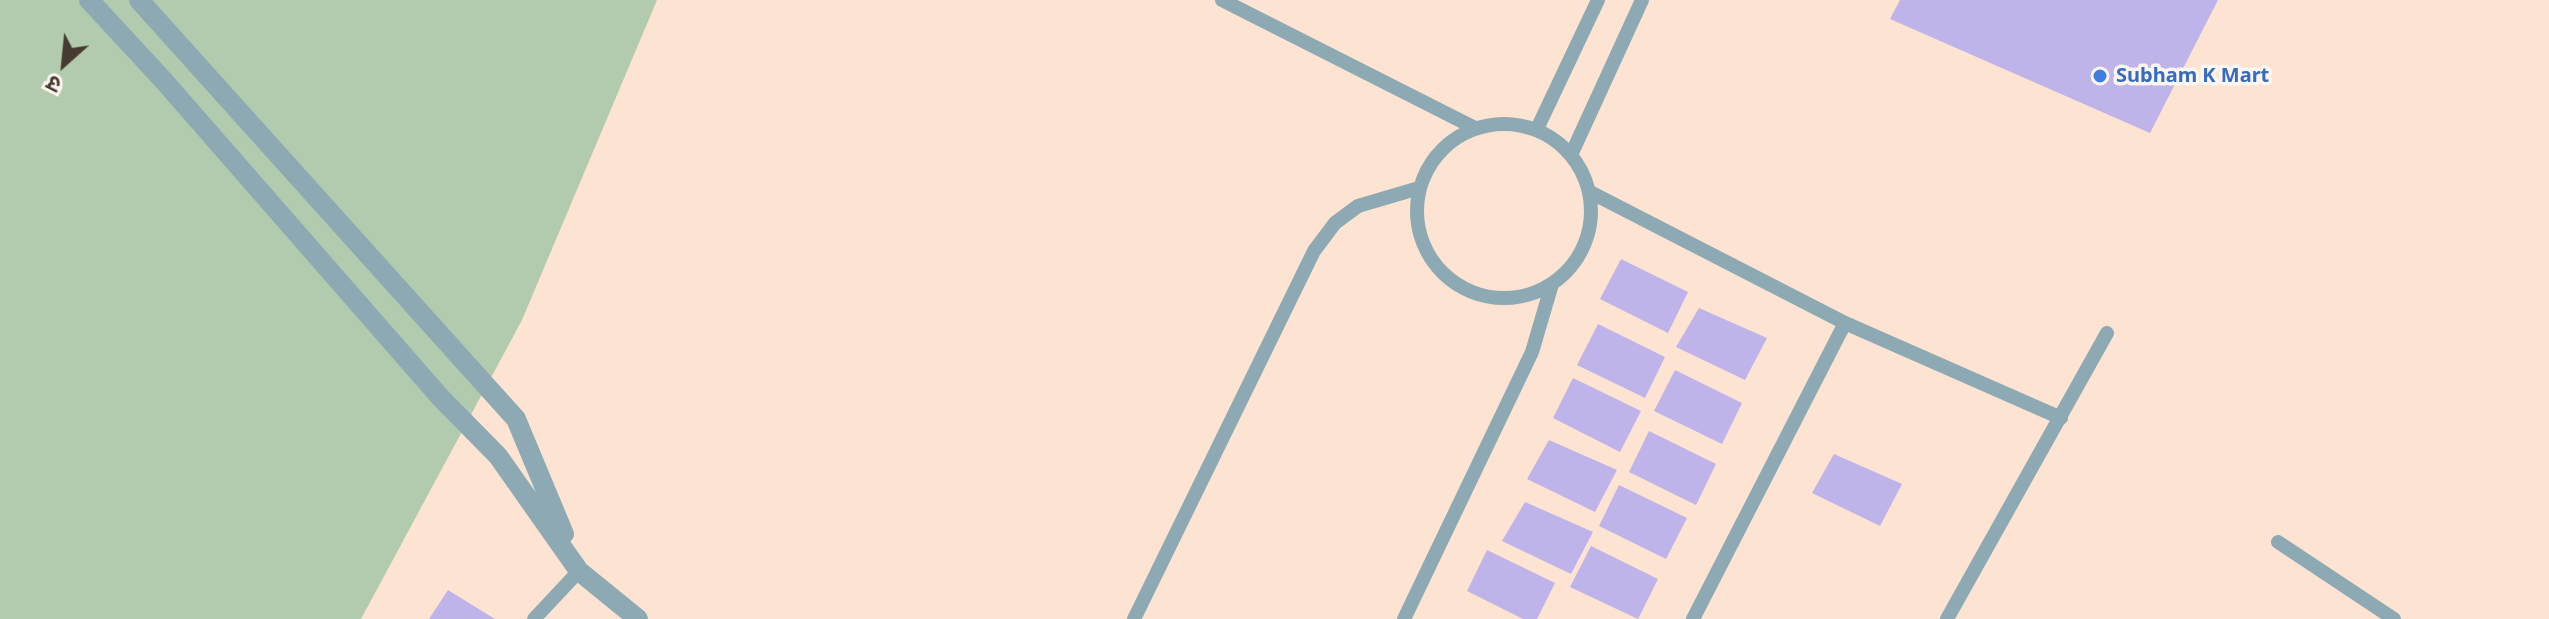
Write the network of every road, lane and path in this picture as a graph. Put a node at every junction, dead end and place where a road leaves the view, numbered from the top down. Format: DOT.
graph roads {
  1 [pos="89,0"];
  2 [pos="139,0"];
  3 [pos="1222,0"];
  4 [pos="1598,0"];
  5 [pos="1642,0"];
  6 [pos="1475,128"];
  7 [pos="1537,129"];
  8 [pos="1571,155"];
  9 [pos="1419,188"];
  10 [pos="1590,192"];
  11 [pos="1552,284"];
  12 [pos="1845,323"];
  13 [pos="2107,333"];
  14 [pos="2061,418"];
  15 [pos="2278,542"];
  16 [pos="579,571"];
  17 [pos="534,619"];
  18 [pos="638,619"];
  19 [pos="1134,619"];
  20 [pos="1404,619"];
  21 [pos="1693,619"];
  22 [pos="1947,619"];
  23 [pos="2394,619"];
  1 -- 16 [label="street"];
  2 -- 16 [label="street"];
  3 -- 6 [label="lane"];
  4 -- 7 [label="lane"];
  5 -- 8 [label="lane"];
  6 -- 7 [label="lane"];
  6 -- 9 [label="lane"];
  7 -- 8 [label="lane"];
  8 -- 10 [label="lane"];
  9 -- 11 [label="lane"];
  9 -- 19 [label="lane"];
  10 -- 11 [label="lane"];
  10 -- 12 [label="lane"];
  11 -- 20 [label="lane"];
  12 -- 14 [label="lane"];
  12 -- 21 [label="lane"];
  13 -- 14 [label="lane"];
  14 -- 22 [label="lane"];
  15 -- 23 [label="lane"];
  16 -- 17 [label="lane"];
  16 -- 18 [label="street"];
}
